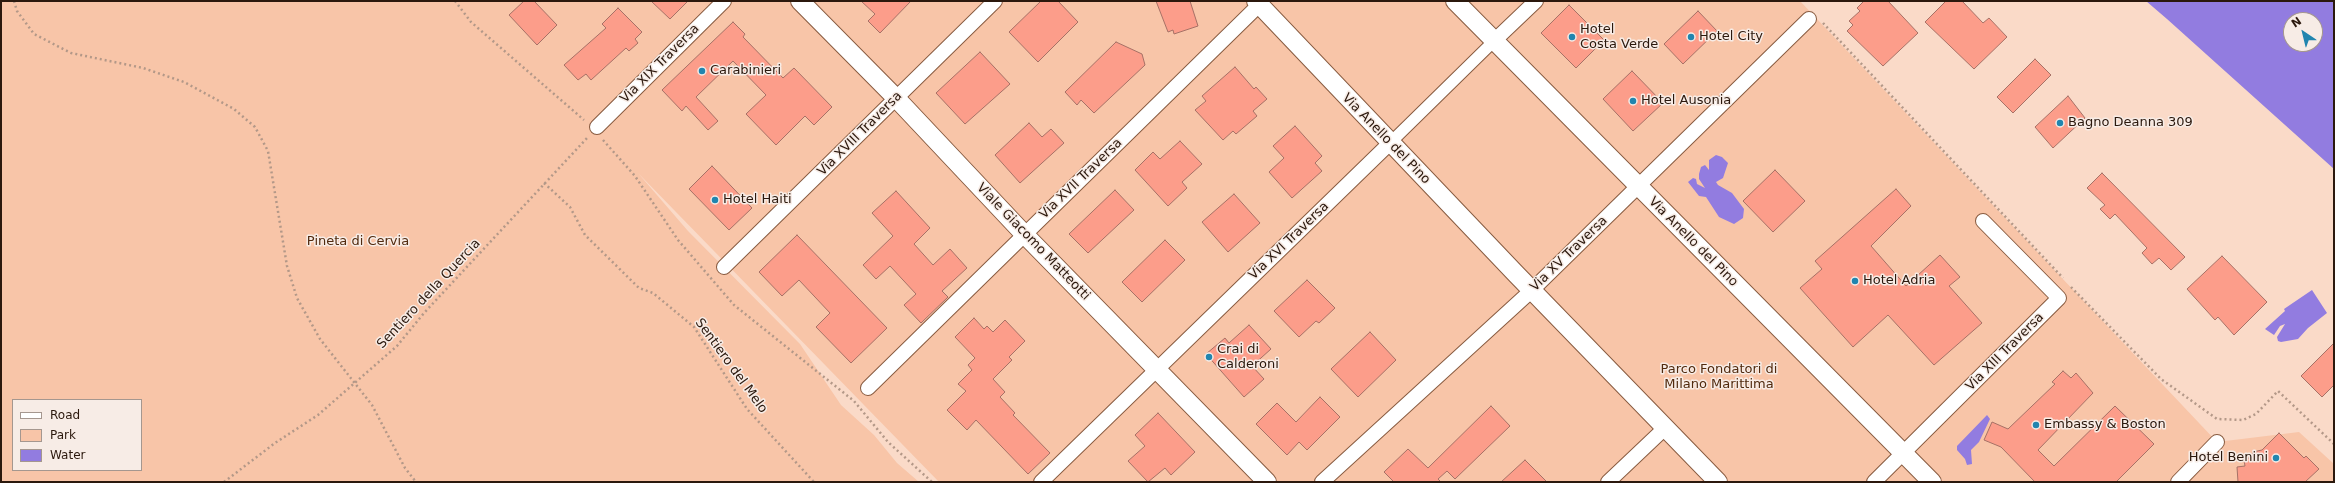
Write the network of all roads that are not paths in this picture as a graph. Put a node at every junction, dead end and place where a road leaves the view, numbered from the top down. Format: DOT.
graph roads {
  1 [pos="724,1"];
  2 [pos="800,1"];
  3 [pos="995,1"];
  4 [pos="1455,1"];
  5 [pos="1536,1"];
  6 [pos="1257,3"];
  7 [pos="1813,18"];
  8 [pos="1494,41"];
  9 [pos="896,98"];
  10 [pos="593,131"];
  11 [pos="1390,143"];
  12 [pos="1639,187"];
  13 [pos="1983,221"];
  14 [pos="1025,235"];
  15 [pos="724,267"];
  16 [pos="1531,291"];
  17 [pos="1157,369"];
  18 [pos="868,388"];
  19 [pos="1665,428"];
  20 [pos="2217,442"];
  21 [pos="1904,453"];
  22 [pos="1041,482"];
  23 [pos="1267,482"];
  24 [pos="1322,482"];
  25 [pos="1608,482"];
  26 [pos="1718,482"];
  27 [pos="1874,482"];
  28 [pos="1932,482"];
  29 [pos="2178,482"];
  1 -- 10 [label="street, Via XIX Traversa"];
  2 -- 9 [label="street, Viale Giacomo Matteotti"];
  3 -- 9 [label="street, Via XVIII Traversa"];
  4 -- 8 [label="street, Via Anello del Pino"];
  5 -- 8 [label="street, Via XVI Traversa"];
  6 -- 11 [label="street, Via Anello del Pino"];
  6 -- 14 [label="street, Via XVII Traversa"];
  7 -- 12 [label="street, Via XV Traversa"];
  8 -- 11 [label="street, Via XVI Traversa"];
  8 -- 12 [label="street, Via Anello del Pino"];
  9 -- 14 [label="street, Viale Giacomo Matteotti"];
  9 -- 15 [label="street, Via XVIII Traversa"];
  11 -- 16 [label="street, Via Anello del Pino"];
  11 -- 17 [label="street, Via XVI Traversa"];
  12 -- 16 [label="street, Via XV Traversa"];
  12 -- 21 [label="street, Via Anello del Pino"];
  13 -- 21 [label="street, Via XIII Traversa"];
  14 -- 17 [label="street, Viale Giacomo Matteotti"];
  14 -- 18 [label="street, Via XVII Traversa"];
  16 -- 19 [label="street, Via Anello del Pino"];
  16 -- 24 [label="street, Via XV Traversa"];
  17 -- 22 [label="street, Via XVI Traversa"];
  17 -- 23 [label="street, Viale Giacomo Matteotti"];
  19 -- 25 [label="street"];
  19 -- 26 [label="street, Via Anello del Pino"];
  20 -- 29 [label="street"];
  21 -- 27 [label="street, Via XIII Traversa"];
  21 -- 28 [label="street, Via Anello del Pino"];
}
